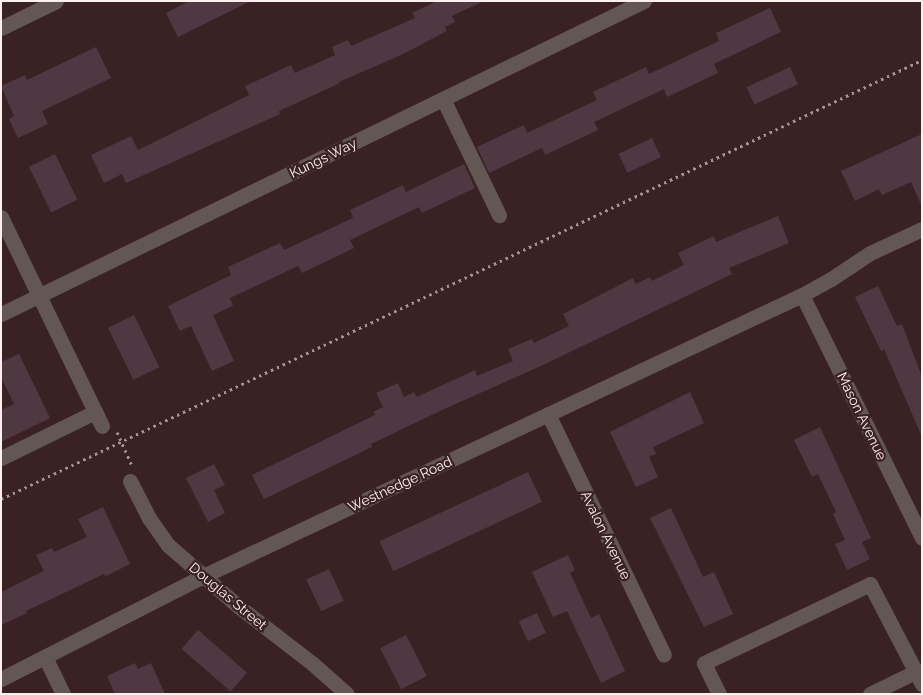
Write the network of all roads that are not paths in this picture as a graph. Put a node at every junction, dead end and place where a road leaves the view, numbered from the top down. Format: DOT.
graph roads {
  1 [pos="56,1"];
  2 [pos="644,1"];
  3 [pos="1,28"];
  4 [pos="444,99"];
  5 [pos="499,214"];
  6 [pos="1,217"];
  7 [pos="922,229"];
  8 [pos="802,294"];
  9 [pos="39,296"];
  10 [pos="1,314"];
  11 [pos="95,412"];
  12 [pos="548,414"];
  13 [pos="102,426"];
  14 [pos="1,458"];
  15 [pos="130,481"];
  16 [pos="922,538"];
  17 [pos="203,576"];
  18 [pos="664,655"];
  19 [pos="45,658"];
  20 [pos="919,678"];
  21 [pos="1,679"];
  22 [pos="63,694"];
  23 [pos="346,694"];
  24 [pos="719,694"];
  25 [pos="870,694"];
  1 -- 3 [label="street"];
  2 -- 4 [label="street, Kungs Way"];
  4 -- 5 [label="street"];
  4 -- 9 [label="street, Kungs Way"];
  6 -- 9 [label="street"];
  7 -- 8 [label="street, Westnedge Road"];
  8 -- 12 [label="street, Westnedge Road"];
  8 -- 16 [label="street, Mason Avenue"];
  9 -- 10 [label="street, Kungs Way"];
  9 -- 11 [label="street"];
  11 -- 13 [label="street"];
  11 -- 14 [label="street"];
  12 -- 17 [label="street, Westnedge Road"];
  12 -- 18 [label="street, Avalon Avenue"];
  15 -- 17 [label="street, Douglas Street"];
  17 -- 19 [label="street, Westnedge Road"];
  17 -- 23 [label="street, Douglas Street"];
  19 -- 21 [label="street, Westnedge Road"];
  19 -- 22 [label="street"];
  20 -- 24 [label="street"];
  20 -- 25 [label="street"];
}
